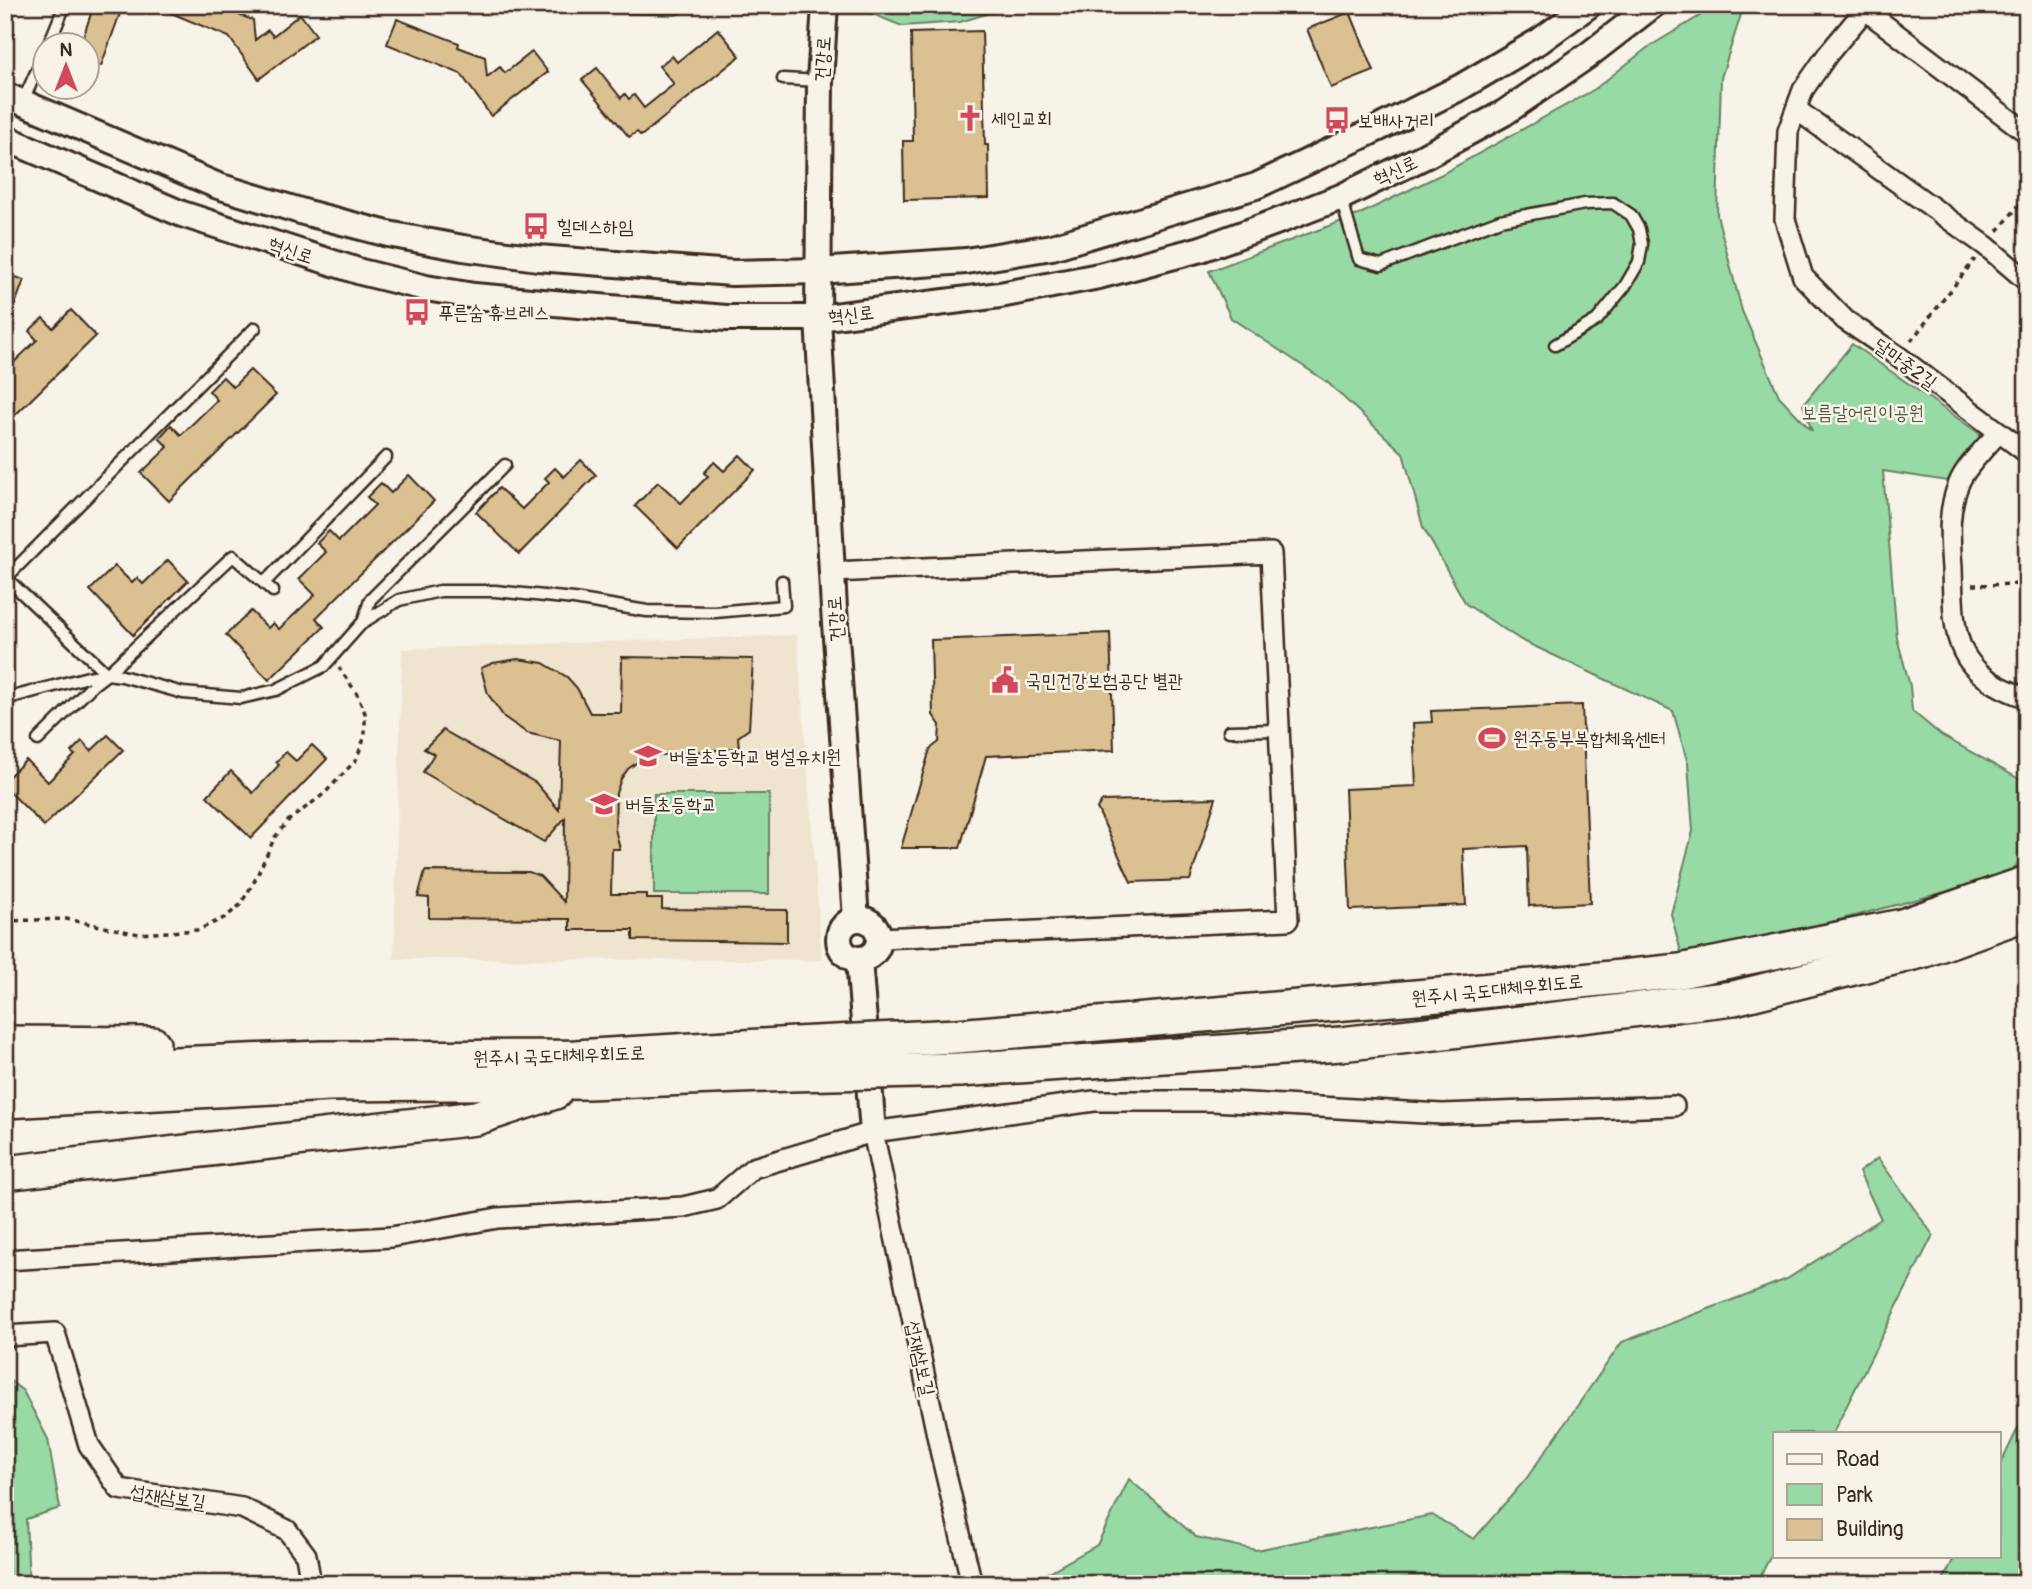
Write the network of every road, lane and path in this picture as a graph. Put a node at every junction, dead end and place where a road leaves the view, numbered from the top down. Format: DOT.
graph roads {
  1 [pos="65,5"];
  2 [pos="1589,5"];
  3 [pos="1653,5"];
  4 [pos="1867,7"];
  5 [pos="825,10"];
  6 [pos="54,32"];
  7 [pos="32,71"];
  8 [pos="783,79"];
  9 [pos="820,81"];
  10 [pos="14,98"];
  11 [pos="1797,110"];
  12 [pos="2027,133"];
  13 [pos="6,141"];
  14 [pos="2027,195"];
  15 [pos="1341,197"];
  16 [pos="1986,246"];
  17 [pos="818,271"];
  18 [pos="2027,281"];
  19 [pos="818,318"];
  20 [pos="255,328"];
  21 [pos="1555,345"];
  22 [pos="1898,356"];
  23 [pos="1998,432"];
  24 [pos="2027,453"];
  25 [pos="386,457"];
  26 [pos="505,465"];
  27 [pos="832,572"];
  28 [pos="6,578"];
  29 [pos="782,581"];
  30 [pos="264,583"];
  31 [pos="2027,584"];
  32 [pos="1952,586"];
  33 [pos="273,591"];
  34 [pos="362,623"];
  35 [pos="332,658"];
  36 [pos="107,674"];
  37 [pos="2027,698"];
  38 [pos="5,699"];
  39 [pos="1279,730"];
  40 [pos="1229,731"];
  41 [pos="38,740"];
  42 [pos="2027,883"];
  43 [pos="2027,913"];
  44 [pos="856,919"];
  45 [pos="5,921"];
  46 [pos="880,938"];
  47 [pos="859,960"];
  48 [pos="5,1043"];
  49 [pos="793,1059"];
  50 [pos="581,1069"];
  51 [pos="5,1071"];
  52 [pos="326,1071"];
  53 [pos="5,1101"];
  54 [pos="1674,1105"];
  55 [pos="873,1132"];
  56 [pos="5,1173"];
  57 [pos="5,1260"];
  58 [pos="5,1336"];
  59 [pos="311,1584"];
  60 [pos="970,1584"];
  1 -- 6 [label="lane"];
  2 -- 17 [label="street, 혁신로"];
  3 -- 15 [label="street, 혁신로"];
  4 -- 11 [label="street, 달마중2길"];
  4 -- 12 [label="street"];
  5 -- 9 [label="street, 건강로"];
  7 -- 10 [label="lane"];
  8 -- 9 [label="lane"];
  9 -- 17 [label="street, 건강로"];
  10 -- 13 [label="street"];
  10 -- 17 [label="street, 혁신로"];
  11 -- 16 [label="street"];
  11 -- 22 [label="street, 달마중2길"];
  13 -- 19 [label="street, 혁신로"];
  14 -- 16 [label="path"];
  15 -- 19 [label="street, 혁신로"];
  15 -- 21 [label="lane"];
  16 -- 18 [label="street"];
  16 -- 22 [label="path"];
  17 -- 19 [label="street, 건강로"];
  19 -- 27 [label="street, 건강로"];
  20 -- 28 [label="lane"];
  22 -- 23 [label="street, 달마중2길"];
  23 -- 24 [label="street, 달마중2길"];
  23 -- 32 [label="street"];
  25 -- 30 [label="lane"];
  26 -- 34 [label="lane"];
  27 -- 39 [label="street"];
  27 -- 44 [label="street, 건강로"];
  28 -- 36 [label="lane"];
  29 -- 34 [label="lane"];
  30 -- 33 [label="lane"];
  30 -- 36 [label="lane"];
  31 -- 32 [label="path"];
  32 -- 37 [label="street"];
  34 -- 35 [label="lane"];
  35 -- 36 [label="lane"];
  35 -- 45 [label="path"];
  36 -- 38 [label="lane"];
  36 -- 41 [label="lane"];
  39 -- 40 [label="lane"];
  39 -- 46 [label="street"];
  42 -- 49 [label="highway, 원주시 국도대체우회도로, bridge"];
  43 -- 49 [label="highway, 원주시 국도대체우회도로, bridge"];
  44 -- 46 [label="street"];
  44 -- 47 [label="street"];
  46 -- 47 [label="street"];
  47 -- 55 [label="street"];
  48 -- 50 [label="highway"];
  49 -- 50 [label="highway, 원주시 국도대체우회도로"];
  50 -- 52 [label="highway, 원주시 국도대체우회도로"];
  50 -- 56 [label="highway"];
  51 -- 52 [label="highway"];
  52 -- 53 [label="highway"];
  54 -- 55 [label="street"];
  55 -- 57 [label="street"];
  55 -- 60 [label="street, 섭재삼보길"];
  58 -- 59 [label="street, 섭재삼보길"];
}
